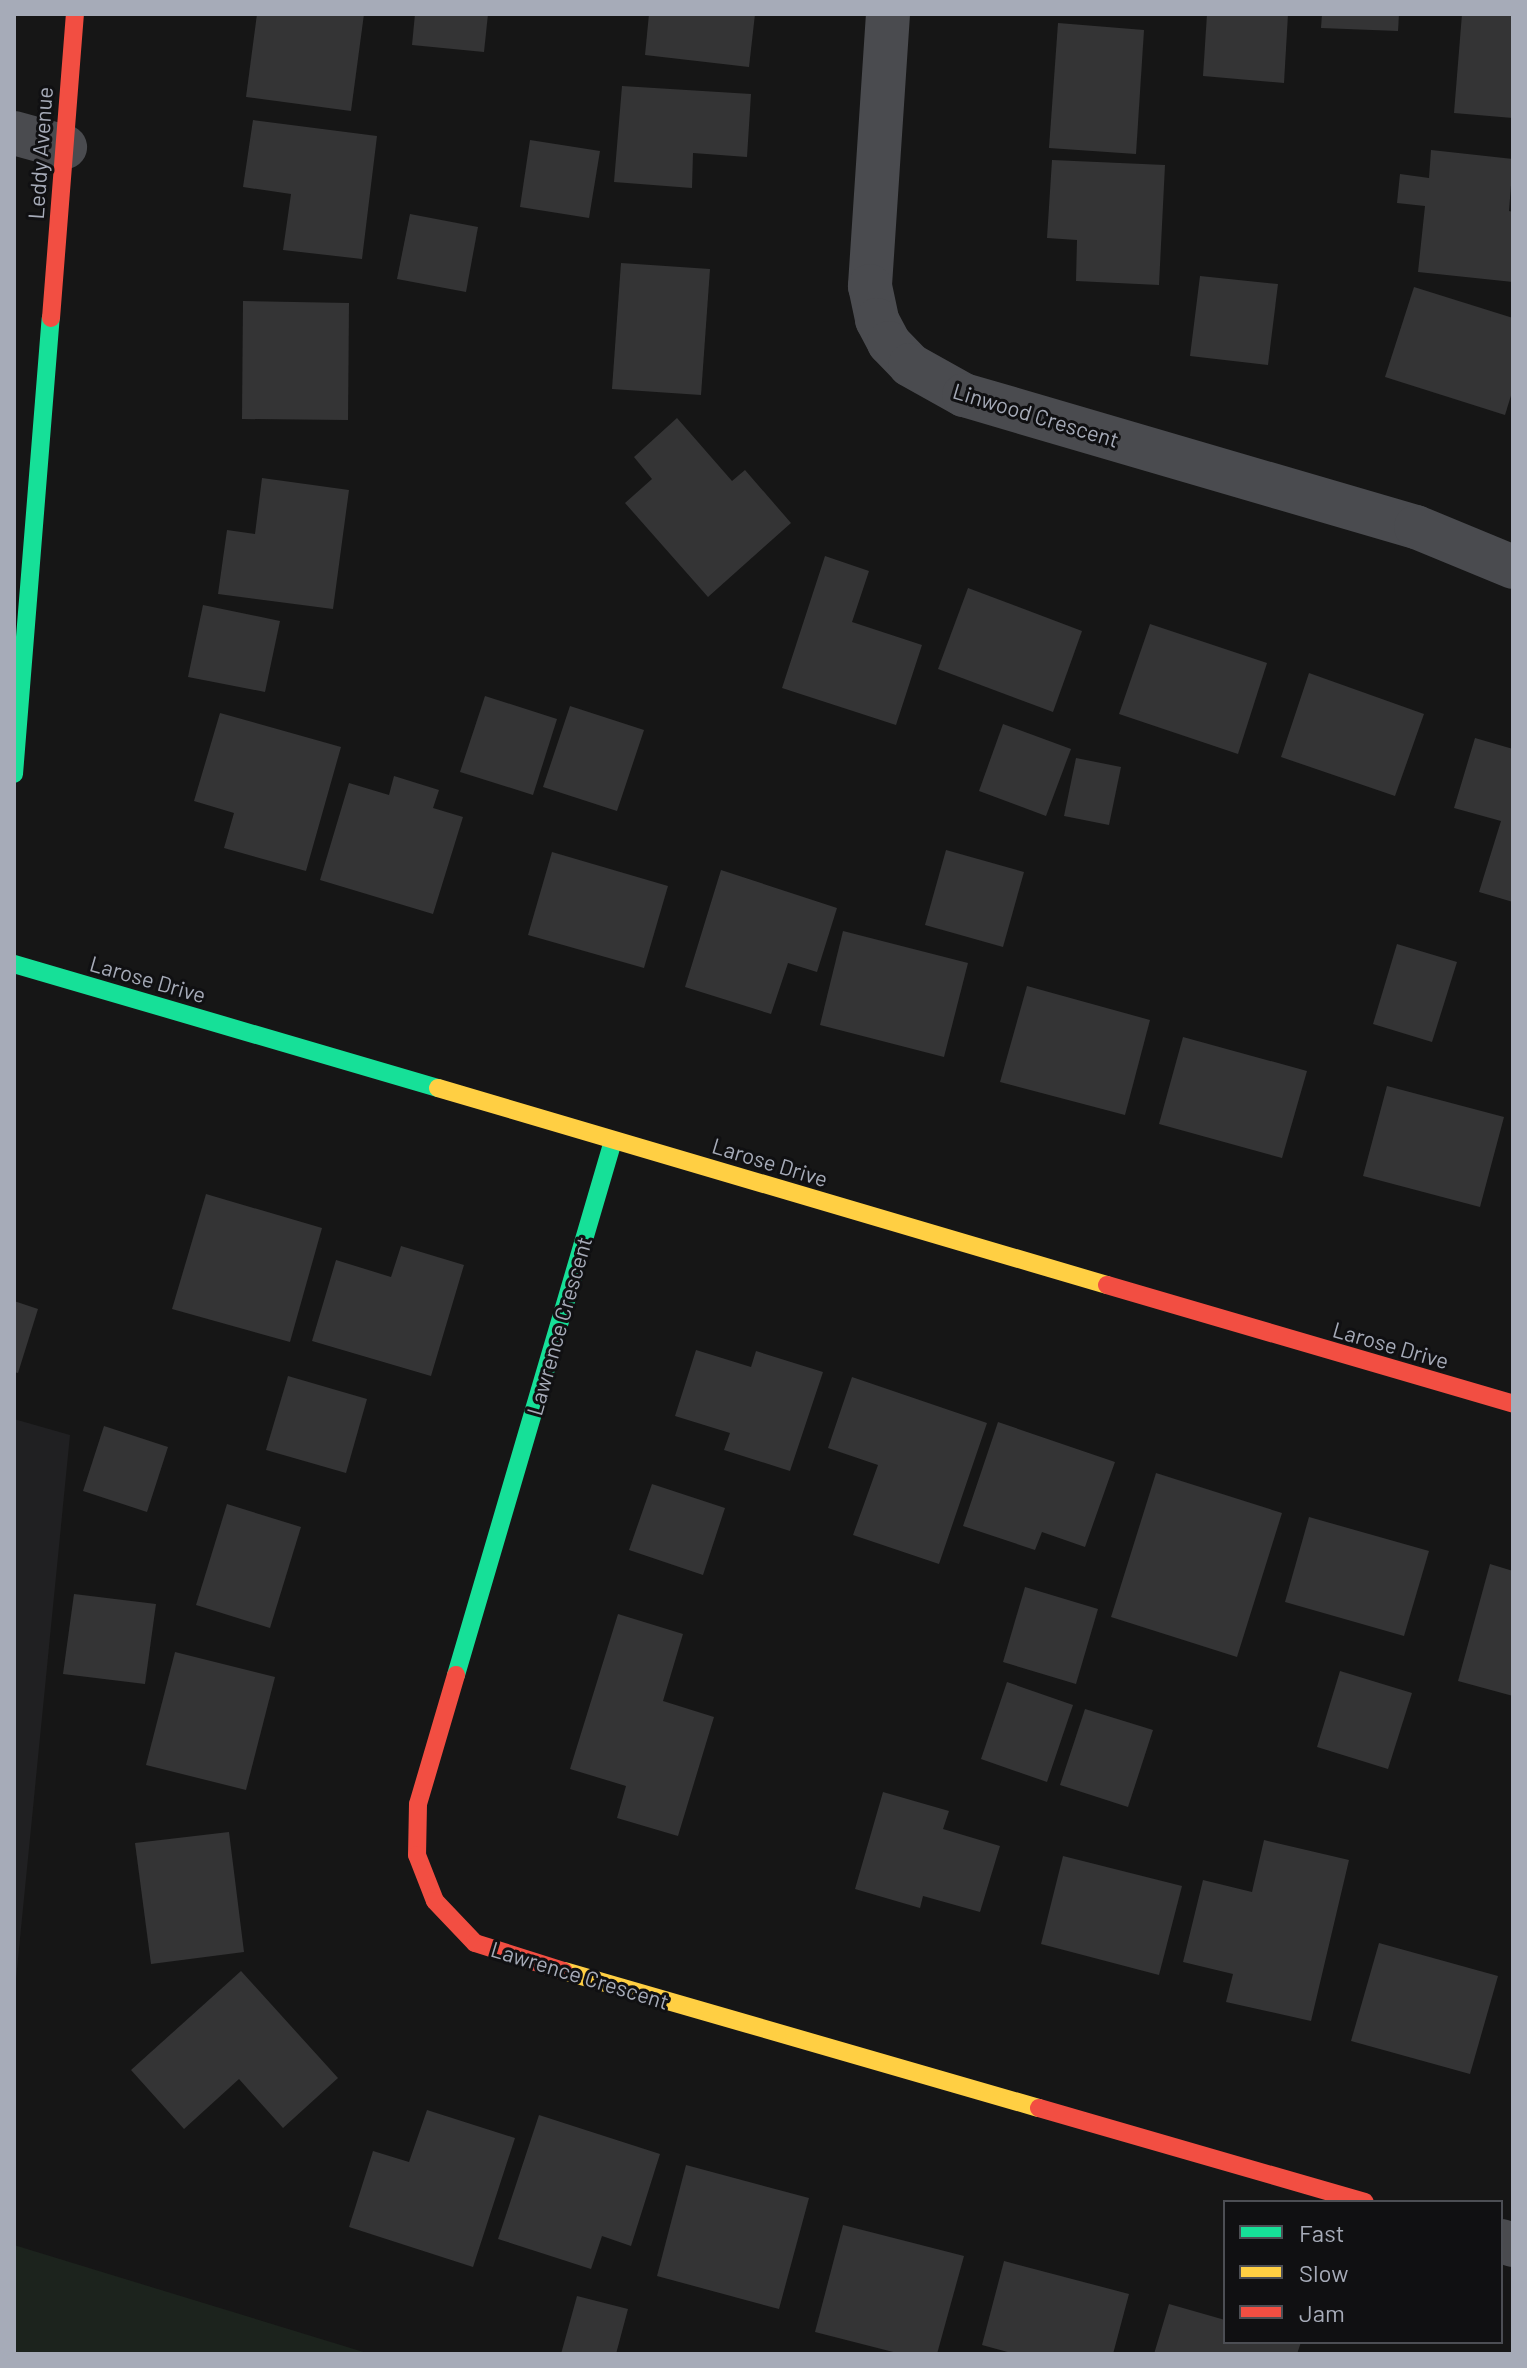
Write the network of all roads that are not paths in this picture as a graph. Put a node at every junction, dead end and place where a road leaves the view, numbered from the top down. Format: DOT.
graph roads {
  1 [pos="75,14"];
  2 [pos="888,14"];
  3 [pos="14,133"];
  4 [pos="65,147"];
  5 [pos="1513,567"];
  6 [pos="14,774"];
  7 [pos="14,964"];
  8 [pos="613,1141"];
  9 [pos="1513,1404"];
  10 [pos="1358,2200"];
  1 -- 4 [label="street, Leddy Avenue"];
  2 -- 5 [label="street, Linwood Crescent"];
  3 -- 4 [label="street"];
  4 -- 6 [label="street, Leddy Avenue"];
  7 -- 8 [label="street, Larose Drive"];
  8 -- 9 [label="street, Larose Drive"];
  8 -- 10 [label="street, Lawrence Crescent"];
}
